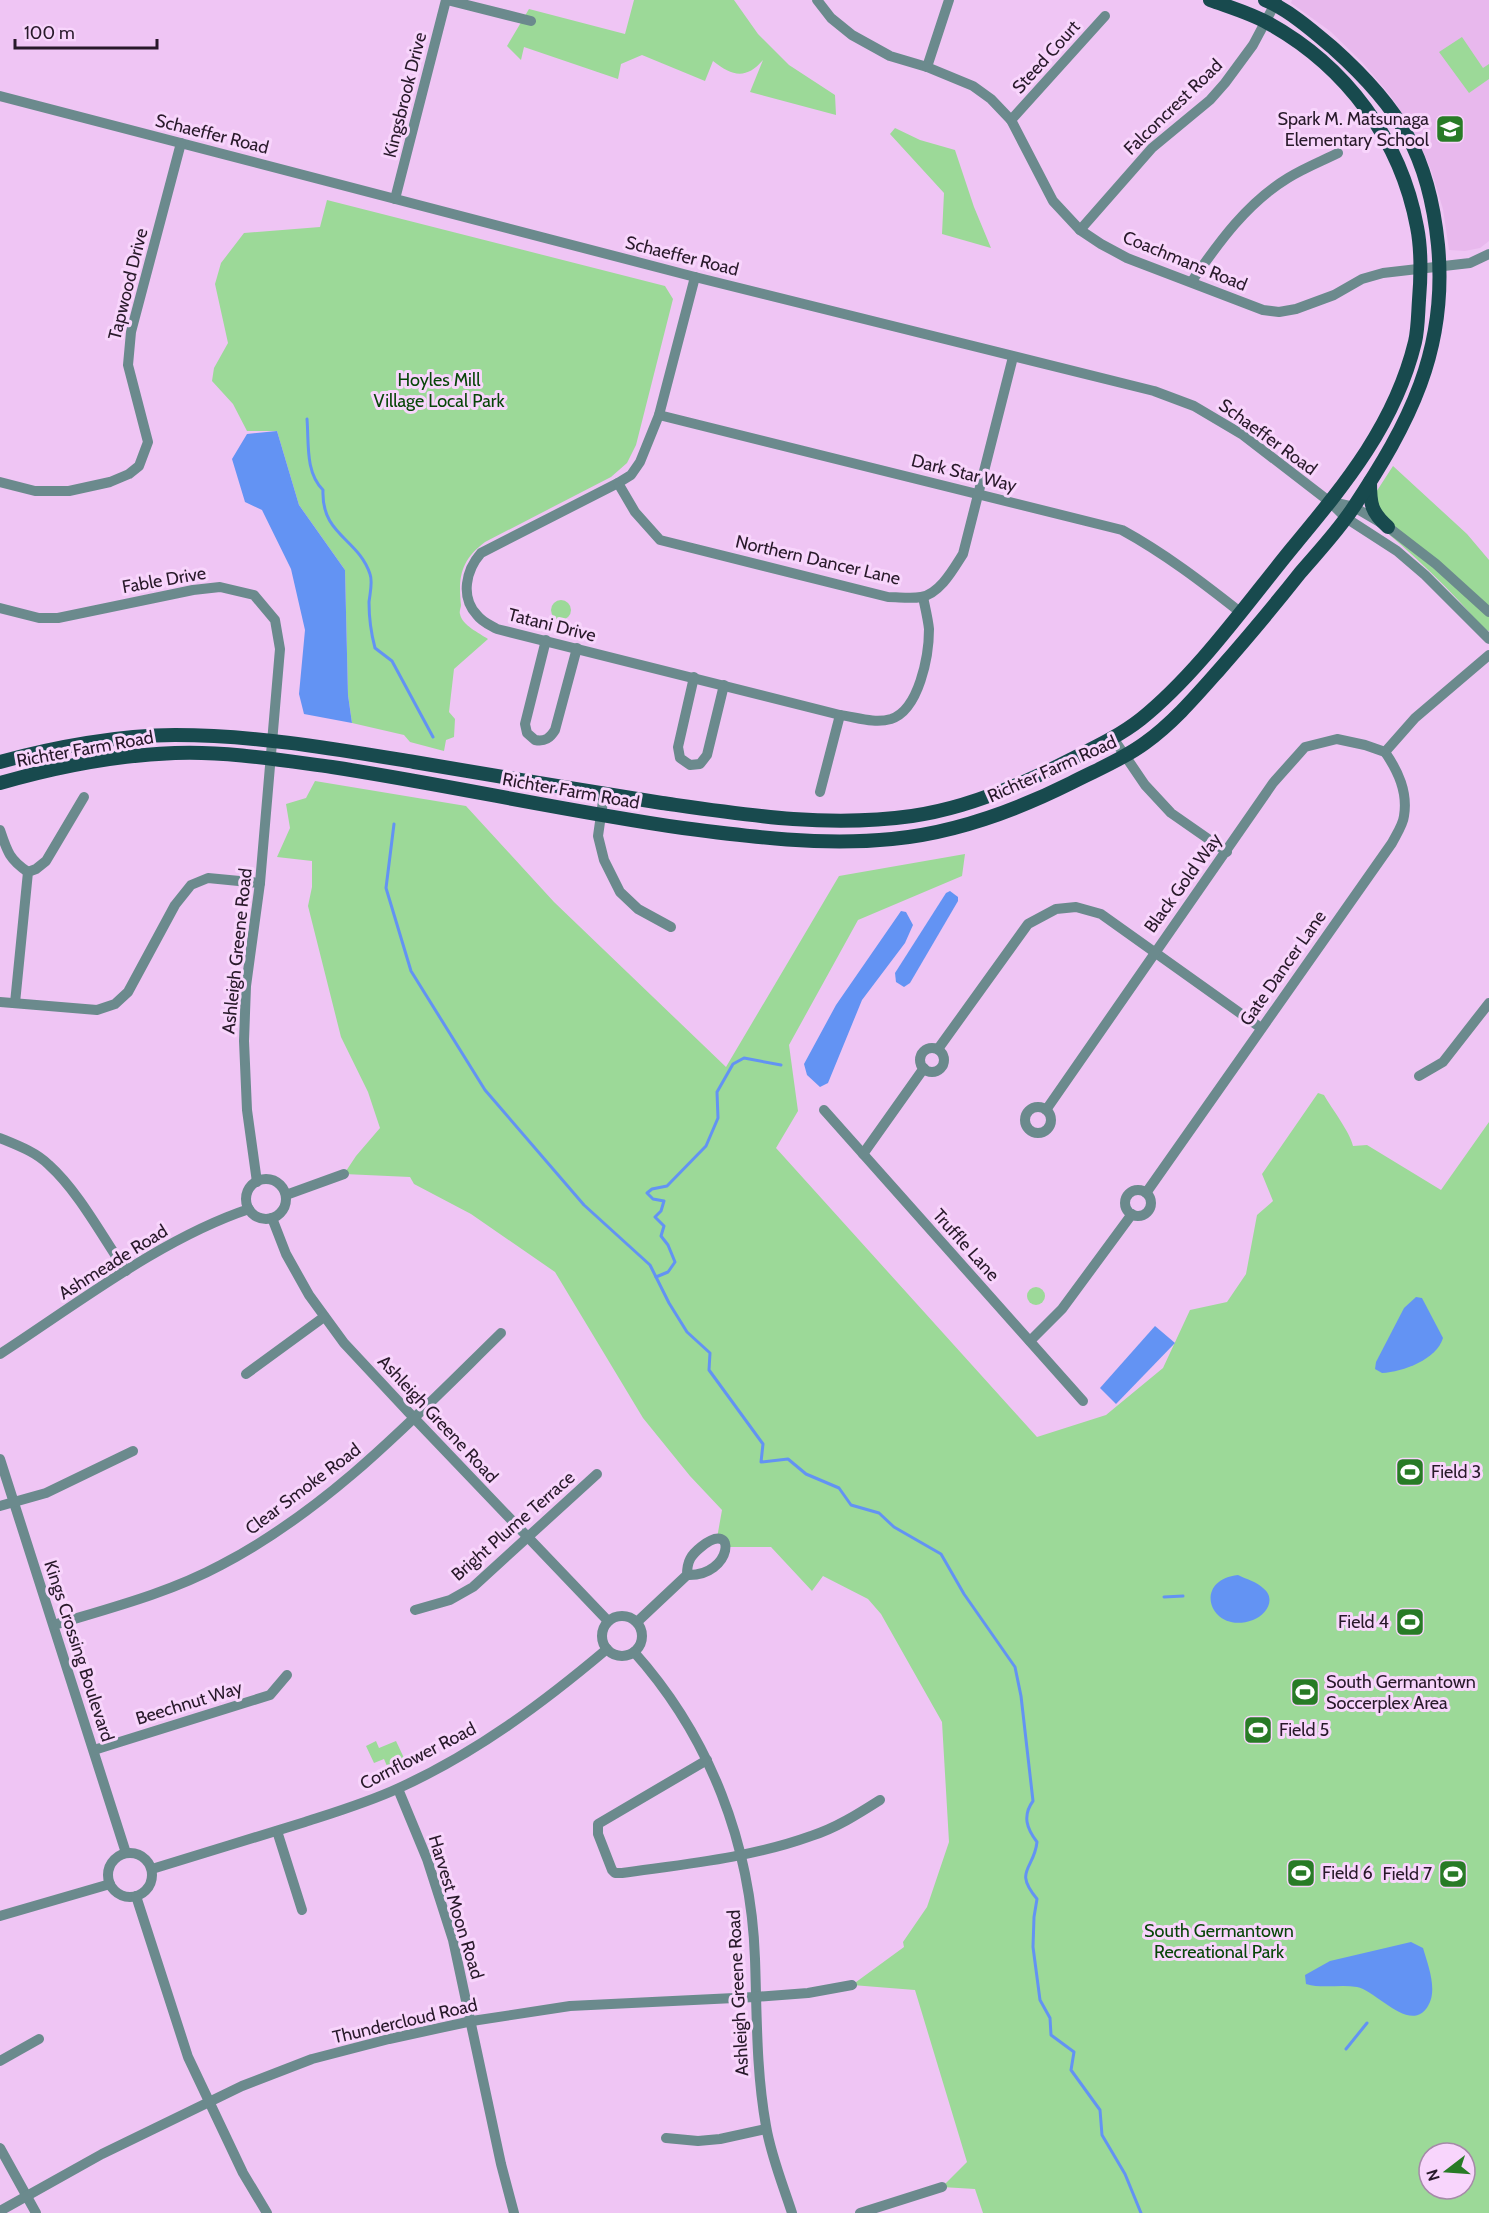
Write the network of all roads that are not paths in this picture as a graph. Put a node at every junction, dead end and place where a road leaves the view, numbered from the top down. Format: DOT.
graph roads {
  1 [pos="446,0"];
  2 [pos="817,0"];
  3 [pos="949,0"];
  4 [pos="1210,0"];
  5 [pos="1272,1"];
  6 [pos="1105,16"];
  7 [pos="531,21"];
  8 [pos="1265,21"];
  9 [pos="927,67"];
  10 [pos="0,96"];
  11 [pos="1011,120"];
  12 [pos="181,143"];
  13 [pos="1338,153"];
  14 [pos="396,199"];
  15 [pos="1080,230"];
  16 [pos="1489,254"];
  17 [pos="1440,267"];
  18 [pos="1421,269"];
  19 [pos="695,277"];
  20 [pos="1192,281"];
  21 [pos="1013,357"];
  22 [pos="659,415"];
  23 [pos="1370,481"];
  24 [pos="0,482"];
  25 [pos="618,483"];
  26 [pos="978,494"];
  27 [pos="1330,502"];
  28 [pos="1350,513"];
  29 [pos="1388,527"];
  30 [pos="923,597"];
  31 [pos="0,608"];
  32 [pos="1240,612"];
  33 [pos="1489,612"];
  34 [pos="1489,639"];
  35 [pos="546,640"];
  36 [pos="577,648"];
  37 [pos="1489,655"];
  38 [pos="694,676"];
  39 [pos="724,685"];
  40 [pos="840,715"];
  41 [pos="1113,738"];
  42 [pos="273,740"];
  43 [pos="1385,752"];
  44 [pos="1125,757"];
  45 [pos="271,759"];
  46 [pos="0,762"];
  47 [pos="0,783"];
  48 [pos="820,792"];
  49 [pos="604,794"];
  50 [pos="84,797"];
  51 [pos="600,814"];
  52 [pos="0,830"];
  53 [pos="1227,852"];
  54 [pos="28,872"];
  55 [pos="260,883"];
  56 [pos="670,927"];
  57 [pos="1155,951"];
  58 [pos="0,1002"];
  59 [pos="15,1003"];
  60 [pos="1489,1003"];
  61 [pos="1261,1028"];
  62 [pos="938,1049"];
  63 [pos="924,1068"];
  64 [pos="1419,1076"];
  65 [pos="824,1110"];
  66 [pos="1046,1110"];
  67 [pos="0,1138"];
  68 [pos="863,1154"];
  69 [pos="344,1174"];
  70 [pos="257,1182"];
  71 [pos="1146,1193"];
  72 [pos="286,1195"];
  73 [pos="249,1209"];
  74 [pos="1131,1214"];
  75 [pos="272,1218"];
  76 [pos="126,1271"];
  77 [pos="324,1317"];
  78 [pos="501,1334"];
  79 [pos="1030,1341"];
  80 [pos="0,1354"];
  81 [pos="246,1374"];
  82 [pos="1083,1401"];
  83 [pos="414,1418"];
  84 [pos="133,1451"];
  85 [pos="0,1459"];
  86 [pos="597,1474"];
  87 [pos="14,1502"];
  88 [pos="0,1506"];
  89 [pos="527,1538"];
  90 [pos="687,1575"];
  91 [pos="414,1611"];
  92 [pos="608,1621"];
  93 [pos="637,1622"];
  94 [pos="54,1625"];
  95 [pos="607,1650"];
  96 [pos="634,1652"];
  97 [pos="287,1675"];
  98 [pos="94,1750"];
  99 [pos="707,1760"];
  100 [pos="398,1789"];
  101 [pos="880,1800"];
  102 [pos="277,1831"];
  103 [pos="126,1853"];
  104 [pos="740,1856"];
  105 [pos="152,1869"];
  106 [pos="110,1884"];
  107 [pos="136,1896"];
  108 [pos="302,1910"];
  109 [pos="0,1916"];
  110 [pos="852,1985"];
  111 [pos="755,1997"];
  112 [pos="472,2022"];
  113 [pos="39,2039"];
  114 [pos="0,2061"];
  115 [pos="208,2102"];
  116 [pos="766,2129"];
  117 [pos="666,2138"];
  118 [pos="0,2148"];
  119 [pos="942,2187"];
  120 [pos="26,2196"];
  121 [pos="0,2211"];
  122 [pos="36,2213"];
  123 [pos="267,2213"];
  124 [pos="514,2213"];
  125 [pos="792,2213"];
  126 [pos="860,2213"];
  1 -- 7 [label="street"];
  1 -- 14 [label="street, Kingsbrook Drive"];
  2 -- 9 [label="street, Coachmans Road"];
  3 -- 9 [label="street"];
  4 -- 8 [label="main road, Richter Farm Road"];
  5 -- 8 [label="street, Falconcrest Road"];
  5 -- 17 [label="main road, Richter Farm Road"];
  6 -- 11 [label="street, Steed Court"];
  8 -- 15 [label="street, Falconcrest Road"];
  8 -- 18 [label="main road, Richter Farm Road"];
  9 -- 11 [label="street, Coachmans Road"];
  10 -- 12 [label="street, Schaeffer Road"];
  11 -- 15 [label="street, Coachmans Road"];
  12 -- 14 [label="street, Schaeffer Road"];
  12 -- 24 [label="street, Tapwood Drive"];
  13 -- 20 [label="street"];
  14 -- 19 [label="street, Schaeffer Road"];
  15 -- 20 [label="street, Coachmans Road"];
  16 -- 17 [label="street, Coachmans Road"];
  17 -- 18 [label="street, Coachmans Road"];
  17 -- 23 [label="main road, Richter Farm Road"];
  18 -- 20 [label="street, Coachmans Road"];
  18 -- 27 [label="main road, Richter Farm Road"];
  19 -- 21 [label="street, Schaeffer Road"];
  19 -- 22 [label="street, Tatani Drive"];
  21 -- 26 [label="street, Northern Dancer Lane"];
  21 -- 27 [label="street, Schaeffer Road"];
  22 -- 25 [label="street, Tatani Drive"];
  22 -- 26 [label="street, Dark Star Way"];
  23 -- 28 [label="main road, Richter Farm Road"];
  23 -- 29 [label="main road"];
  25 -- 30 [label="street, Northern Dancer Lane"];
  25 -- 35 [label="street, Tatani Drive"];
  26 -- 30 [label="street, Northern Dancer Lane"];
  26 -- 32 [label="street, Dark Star Way"];
  27 -- 28 [label="street, Schaeffer Road"];
  27 -- 32 [label="main road, Richter Farm Road"];
  28 -- 29 [label="street, Schaeffer Road"];
  28 -- 34 [label="street, Schaeffer Road"];
  28 -- 44 [label="main road, Richter Farm Road"];
  29 -- 33 [label="street, Schaeffer Road"];
  30 -- 40 [label="street, Tatani Drive"];
  31 -- 42 [label="street, Fable Drive"];
  32 -- 41 [label="main road, Richter Farm Road"];
  35 -- 36 [label="street, Tatani Drive"];
  35 -- 36 [label="street"];
  36 -- 38 [label="street, Tatani Drive"];
  37 -- 43 [label="street"];
  38 -- 39 [label="street, Tatani Drive"];
  38 -- 39 [label="street"];
  39 -- 40 [label="street, Tatani Drive"];
  40 -- 48 [label="street"];
  41 -- 44 [label="street"];
  41 -- 49 [label="main road, Richter Farm Road"];
  42 -- 45 [label="street, Fable Drive"];
  42 -- 46 [label="main road, Richter Farm Road"];
  42 -- 49 [label="main road, Richter Farm Road"];
  43 -- 53 [label="street, Black Gold Way"];
  43 -- 61 [label="street, Gate Dancer Lane"];
  44 -- 51 [label="main road, Richter Farm Road"];
  44 -- 53 [label="street"];
  45 -- 47 [label="main road, Richter Farm Road"];
  45 -- 51 [label="main road, Richter Farm Road"];
  45 -- 55 [label="street, Ashleigh Greene Road"];
  49 -- 51 [label="street"];
  50 -- 54 [label="street"];
  51 -- 56 [label="street"];
  52 -- 54 [label="street"];
  53 -- 57 [label="street, Black Gold Way"];
  54 -- 59 [label="street"];
  55 -- 59 [label="street"];
  55 -- 70 [label="street, Ashleigh Greene Road"];
  57 -- 61 [label="street"];
  57 -- 62 [label="street"];
  57 -- 66 [label="street, Black Gold Way"];
  58 -- 59 [label="street"];
  60 -- 64 [label="street"];
  61 -- 71 [label="street, Gate Dancer Lane"];
  62 -- 63 [label="street"];
  62 -- 63 [label="street"];
  63 -- 68 [label="street"];
  65 -- 68 [label="street, Truffle Lane"];
  67 -- 76 [label="street"];
  68 -- 79 [label="street, Truffle Lane"];
  69 -- 72 [label="street"];
  70 -- 72 [label="street"];
  70 -- 73 [label="street"];
  71 -- 74 [label="street, Gate Dancer Lane"];
  71 -- 74 [label="street, Gate Dancer Lane"];
  72 -- 75 [label="street"];
  73 -- 75 [label="street"];
  73 -- 76 [label="street, Ashmeade Road"];
  74 -- 79 [label="street, Gate Dancer Lane"];
  75 -- 77 [label="street, Ashleigh Greene Road"];
  76 -- 80 [label="street, Ashmeade Road"];
  77 -- 81 [label="street"];
  77 -- 83 [label="street, Ashleigh Greene Road"];
  78 -- 83 [label="street, Clear Smoke Road"];
  79 -- 82 [label="street, Truffle Lane"];
  83 -- 89 [label="street, Ashleigh Greene Road"];
  83 -- 94 [label="street, Clear Smoke Road"];
  84 -- 87 [label="street"];
  85 -- 87 [label="street, Kings Crossing Boulevard"];
  86 -- 89 [label="street, Bright Plume Terrace"];
  87 -- 88 [label="street"];
  87 -- 94 [label="street, Kings Crossing Boulevard"];
  89 -- 91 [label="street, Bright Plume Terrace"];
  89 -- 92 [label="street, Ashleigh Greene Road"];
  90 -- 93 [label="street"];
  92 -- 93 [label="street"];
  92 -- 95 [label="street"];
  93 -- 96 [label="street"];
  94 -- 98 [label="street, Kings Crossing Boulevard"];
  95 -- 96 [label="street"];
  95 -- 100 [label="street, Cornflower Road"];
  96 -- 99 [label="street, Ashleigh Greene Road"];
  97 -- 98 [label="street, Beechnut Way"];
  98 -- 103 [label="street, Kings Crossing Boulevard"];
  99 -- 104 [label="street, Ashleigh Greene Road"];
  99 -- 104 [label="street"];
  100 -- 102 [label="street, Cornflower Road"];
  100 -- 112 [label="street, Harvest Moon Road"];
  101 -- 104 [label="street"];
  102 -- 105 [label="street, Cornflower Road"];
  102 -- 108 [label="street"];
  103 -- 105 [label="street"];
  103 -- 106 [label="street"];
  104 -- 111 [label="street, Ashleigh Greene Road"];
  105 -- 107 [label="street"];
  106 -- 107 [label="street"];
  106 -- 109 [label="street"];
  107 -- 115 [label="street"];
  110 -- 111 [label="street, Thundercloud Road"];
  111 -- 112 [label="street, Thundercloud Road"];
  111 -- 116 [label="street, Ashleigh Greene Road"];
  112 -- 115 [label="street, Thundercloud Road"];
  112 -- 124 [label="street, Harvest Moon Road"];
  113 -- 114 [label="street"];
  115 -- 120 [label="street, Thundercloud Road"];
  115 -- 123 [label="street"];
  116 -- 117 [label="street"];
  116 -- 125 [label="street, Ashleigh Greene Road"];
  118 -- 120 [label="street"];
  119 -- 126 [label="street"];
  120 -- 121 [label="street, Thundercloud Road"];
  120 -- 122 [label="street"];
}
